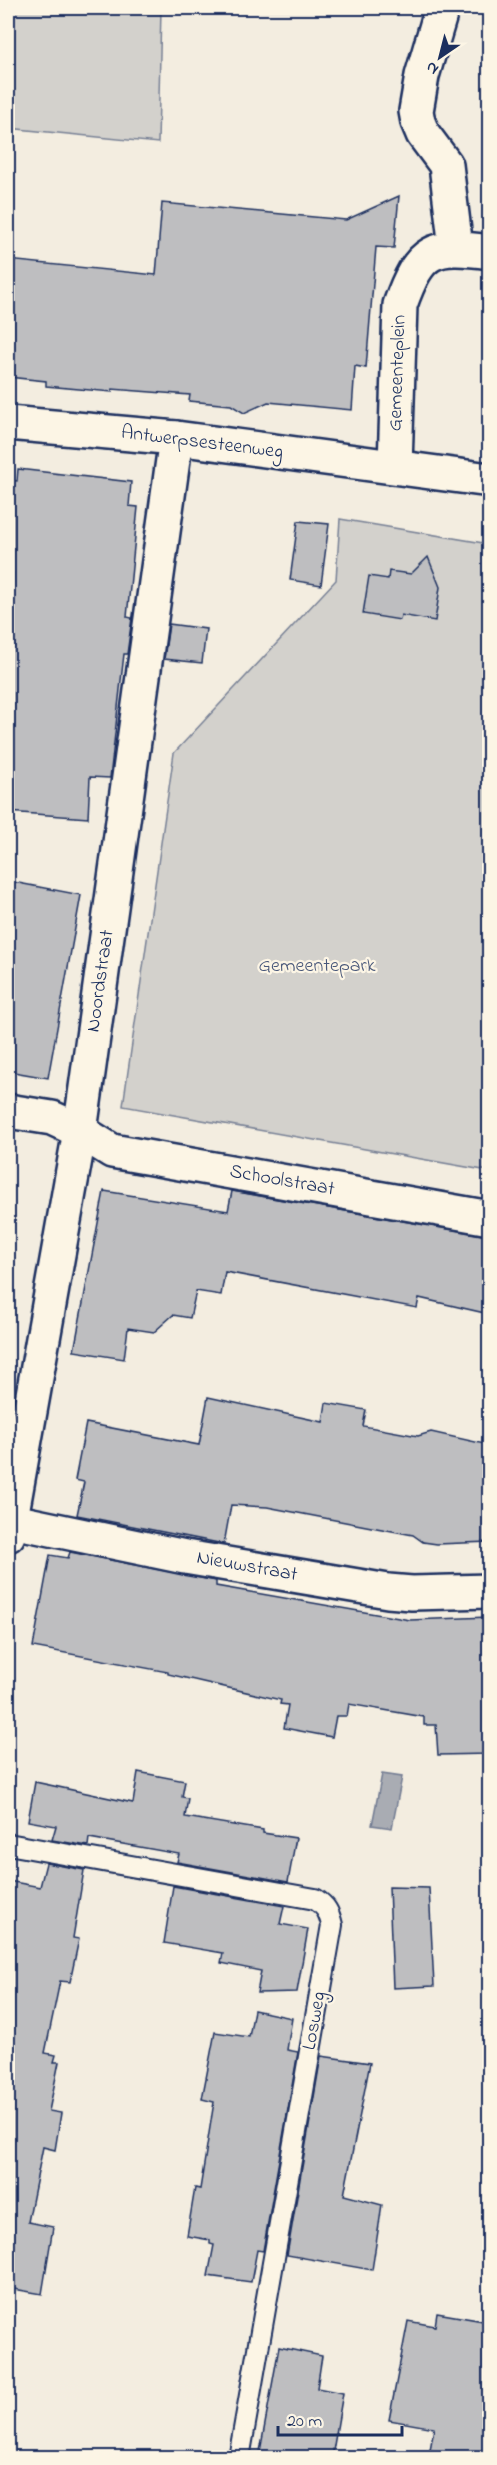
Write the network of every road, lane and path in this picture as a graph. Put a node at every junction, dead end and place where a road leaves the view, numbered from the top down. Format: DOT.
graph roads {
  1 [pos="442,8"];
  2 [pos="456,248"];
  3 [pos="489,252"];
  4 [pos="8,423"];
  5 [pos="176,438"];
  6 [pos="396,466"];
  7 [pos="489,480"];
  8 [pos="8,1111"];
  9 [pos="80,1131"];
  10 [pos="489,1218"];
  11 [pos="9,1525"];
  12 [pos="489,1591"];
  13 [pos="8,1844"];
  14 [pos="238,2457"];
  1 -- 2 [label="street"];
  2 -- 3 [label="street, Gemeenteplein"];
  2 -- 6 [label="street, Gemeenteplein"];
  4 -- 5 [label="street, Antwerpsesteenweg"];
  5 -- 6 [label="street, Antwerpsesteenweg"];
  5 -- 9 [label="street, Noordstraat"];
  6 -- 7 [label="street"];
  8 -- 9 [label="street, Schoolstraat"];
  9 -- 10 [label="street, Schoolstraat"];
  9 -- 11 [label="street, Noordstraat"];
  11 -- 12 [label="street, Nieuwstraat"];
  13 -- 14 [label="lane, Losweg"];
}
